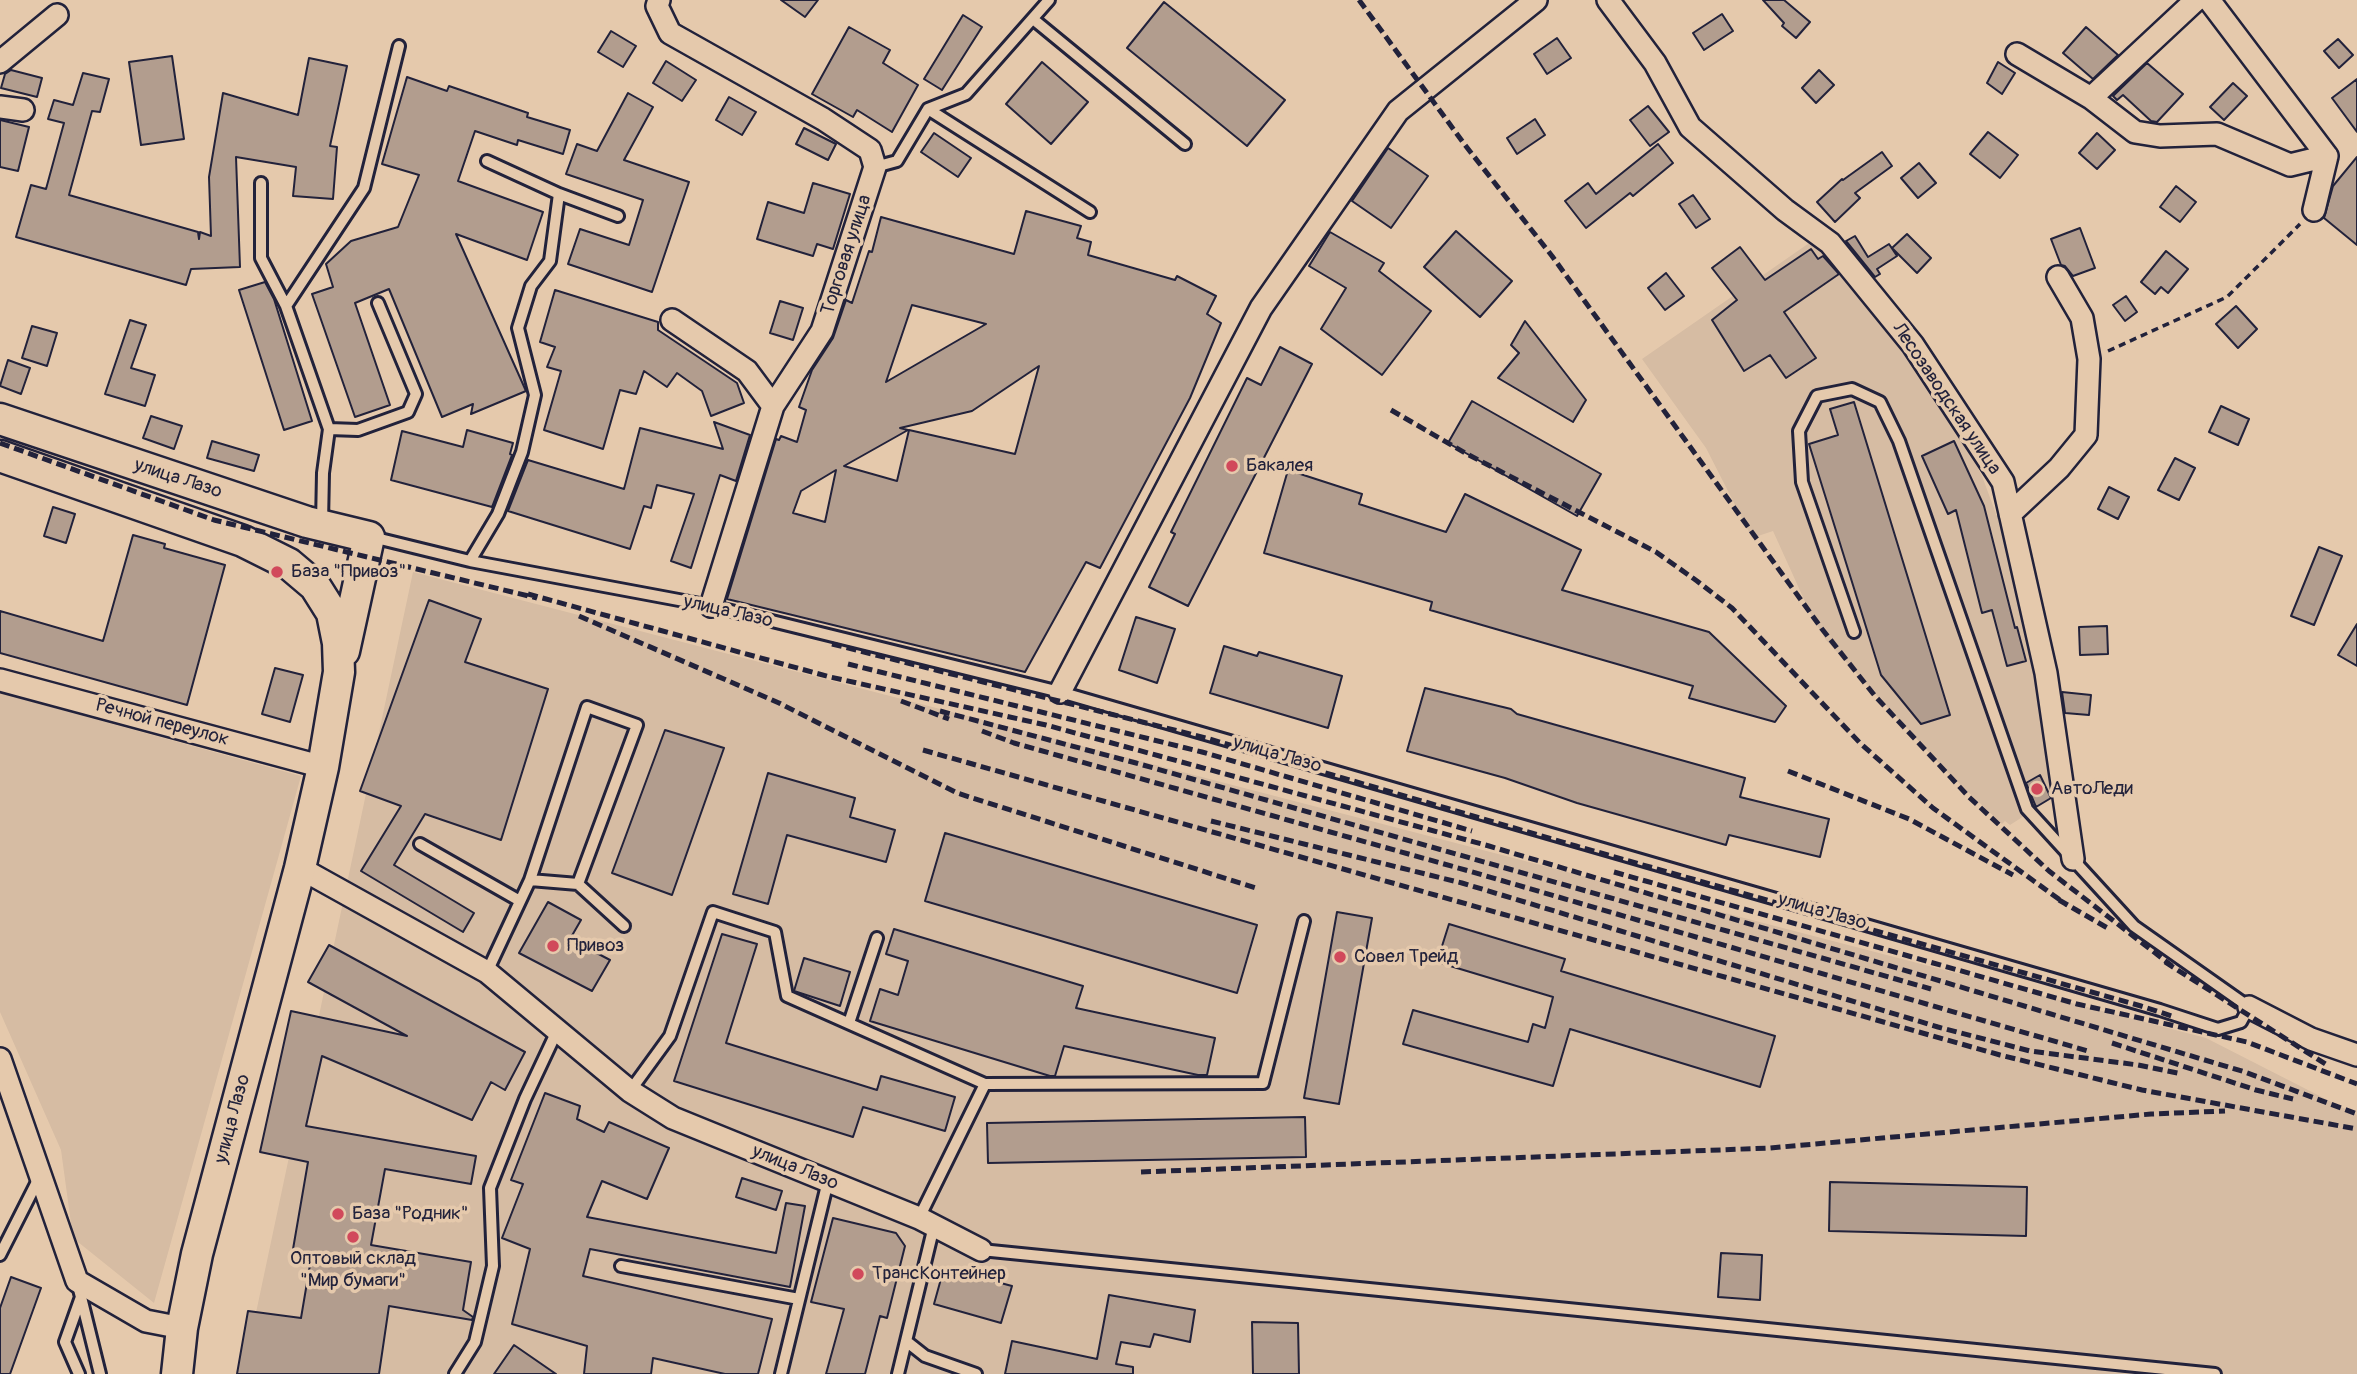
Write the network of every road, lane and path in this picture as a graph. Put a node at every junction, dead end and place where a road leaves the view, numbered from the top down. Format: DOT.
graph roads {
  1 [pos="659,0"];
  2 [pos="1049,0"];
  3 [pos="1536,0"];
  4 [pos="1608,0"];
  5 [pos="2196,0"];
  6 [pos="2209,0"];
  7 [pos="57,15"];
  8 [pos="1033,19"];
  9 [pos="399,46"];
  10 [pos="2017,54"];
  11 [pos="0,62"];
  12 [pos="2091,98"];
  13 [pos="0,107"];
  14 [pos="928,109"];
  15 [pos="23,110"];
  16 [pos="1185,144"];
  17 [pos="2327,156"];
  18 [pos="487,161"];
  19 [pos="876,167"];
  20 [pos="261,183"];
  21 [pos="559,194"];
  22 [pos="2314,210"];
  23 [pos="1090,212"];
  24 [pos="618,216"];
  25 [pos="2057,277"];
  26 [pos="378,303"];
  27 [pos="286,306"];
  28 [pos="672,320"];
  29 [pos="2089,359"];
  30 [pos="773,406"];
  31 [pos="0,419"];
  32 [pos="329,429"];
  33 [pos="0,456"];
  34 [pos="2010,514"];
  35 [pos="322,525"];
  36 [pos="369,537"];
  37 [pos="470,561"];
  38 [pos="711,606"];
  39 [pos="1854,632"];
  40 [pos="339,672"];
  41 [pos="0,680"];
  42 [pos="1060,692"];
  43 [pos="323,767"];
  44 [pos="420,844"];
  45 [pos="2073,859"];
  46 [pos="300,867"];
  47 [pos="530,880"];
  48 [pos="578,884"];
  49 [pos="520,901"];
  50 [pos="1304,922"];
  51 [pos="624,926"];
  52 [pos="877,938"];
  53 [pos="487,972"];
  54 [pos="2249,1007"];
  55 [pos="849,1023"];
  56 [pos="558,1031"];
  57 [pos="2357,1055"];
  58 [pos="0,1059"];
  59 [pos="985,1084"];
  60 [pos="630,1091"];
  61 [pos="40,1175"];
  62 [pos="828,1181"];
  63 [pos="926,1222"];
  64 [pos="981,1250"];
  65 [pos="0,1255"];
  66 [pos="621,1266"];
  67 [pos="79,1289"];
  68 [pos="799,1299"];
  69 [pos="182,1328"];
  70 [pos="906,1341"];
  71 [pos="74,1361"];
  72 [pos="69,1374"];
  73 [pos="79,1374"];
  74 [pos="100,1374"];
  75 [pos="177,1374"];
  76 [pos="455,1374"];
  77 [pos="781,1374"];
  78 [pos="898,1374"];
  79 [pos="976,1374"];
  80 [pos="2215,1374"];
  1 -- 19 [label="street"];
  2 -- 8 [label="lane"];
  3 -- 42 [label="street"];
  4 -- 34 [label="street, Лесозаводская улица"];
  5 -- 12 [label="street"];
  6 -- 17 [label="street"];
  7 -- 11 [label="street"];
  8 -- 14 [label="lane"];
  8 -- 16 [label="lane"];
  9 -- 27 [label="lane"];
  10 -- 12 [label="street"];
  12 -- 17 [label="street"];
  13 -- 15 [label="street"];
  14 -- 19 [label="lane"];
  14 -- 23 [label="lane"];
  17 -- 22 [label="street"];
  18 -- 21 [label="lane"];
  19 -- 30 [label="street, Торговая улица"];
  20 -- 27 [label="lane"];
  21 -- 24 [label="lane"];
  21 -- 37 [label="lane"];
  22 -- 29 [label="path"];
  25 -- 29 [label="street"];
  26 -- 32 [label="lane"];
  27 -- 32 [label="lane"];
  28 -- 30 [label="street"];
  29 -- 34 [label="street"];
  30 -- 38 [label="street, Торговая улица"];
  31 -- 35 [label="main road, улица Лазо"];
  32 -- 35 [label="lane"];
  33 -- 40 [label="main road, улица Лазо"];
  34 -- 45 [label="street, Лесозаводская улица"];
  35 -- 36 [label="main road, улица Лазо"];
  36 -- 37 [label="lane, улица Лазо"];
  36 -- 40 [label="main road"];
  37 -- 38 [label="lane, улица Лазо"];
  38 -- 42 [label="lane, улица Лазо"];
  39 -- 45 [label="lane"];
  40 -- 43 [label="main road, улица Лазо"];
  41 -- 43 [label="street, Речной переулок"];
  42 -- 54 [label="lane, улица Лазо"];
  43 -- 46 [label="main road, улица Лазо"];
  44 -- 49 [label="lane"];
  45 -- 54 [label="lane"];
  46 -- 53 [label="street, улица Лазо"];
  46 -- 69 [label="main road, улица Лазо"];
  47 -- 48 [label="lane"];
  47 -- 48 [label="lane"];
  47 -- 49 [label="lane"];
  48 -- 51 [label="lane"];
  49 -- 53 [label="lane"];
  50 -- 59 [label="lane"];
  52 -- 55 [label="lane"];
  53 -- 56 [label="street, улица Лазо"];
  54 -- 57 [label="street"];
  55 -- 59 [label="lane"];
  55 -- 60 [label="lane"];
  56 -- 60 [label="street, улица Лазо"];
  56 -- 76 [label="lane"];
  58 -- 61 [label="street"];
  59 -- 63 [label="lane"];
  60 -- 62 [label="street, улица Лазо"];
  61 -- 65 [label="lane"];
  61 -- 67 [label="street"];
  62 -- 63 [label="street, улица Лазо"];
  62 -- 68 [label="lane"];
  63 -- 64 [label="street, улица Лазо"];
  63 -- 70 [label="lane"];
  64 -- 80 [label="lane"];
  66 -- 68 [label="lane"];
  67 -- 69 [label="street"];
  67 -- 71 [label="lane"];
  67 -- 74 [label="lane"];
  68 -- 77 [label="lane"];
  69 -- 75 [label="main road, улица Лазо"];
  70 -- 78 [label="lane"];
  70 -- 79 [label="lane"];
  71 -- 72 [label="lane"];
  71 -- 73 [label="lane"];
}
